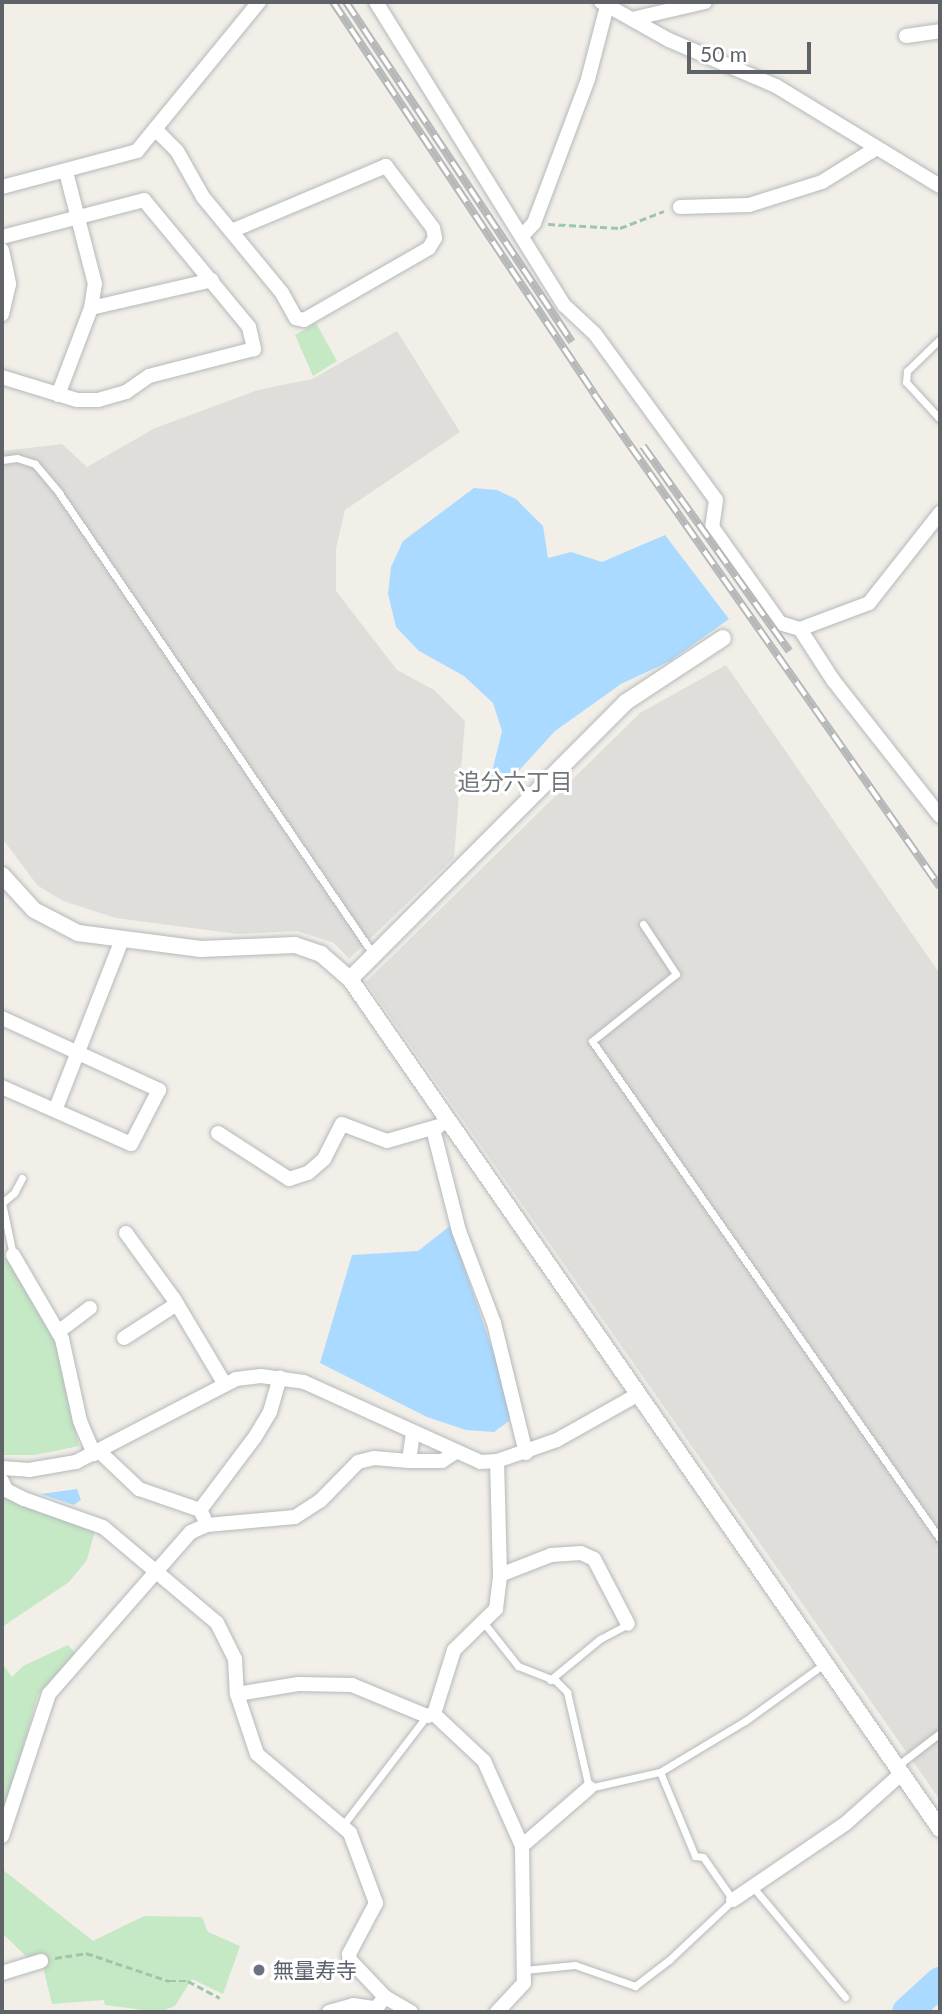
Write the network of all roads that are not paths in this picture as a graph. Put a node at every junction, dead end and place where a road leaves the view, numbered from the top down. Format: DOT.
graph roads {
  1 [pos="259,2"];
  2 [pos="376,2"];
  3 [pos="705,2"];
  4 [pos="604,4"];
  5 [pos="632,19"];
  6 [pos="940,31"];
  7 [pos="906,36"];
  8 [pos="155,129"];
  9 [pos="875,149"];
  10 [pos="66,172"];
  11 [pos="940,186"];
  12 [pos="2,187"];
  13 [pos="680,206"];
  14 [pos="76,220"];
  15 [pos="232,231"];
  16 [pos="522,236"];
  17 [pos="2,237"];
  18 [pos="2,250"];
  19 [pos="212,280"];
  20 [pos="92,309"];
  21 [pos="2,314"];
  22 [pos="940,339"];
  23 [pos="2,377"];
  24 [pos="58,395"];
  25 [pos="940,419"];
  26 [pos="2,460"];
  27 [pos="940,513"];
  28 [pos="800,629"];
  29 [pos="723,638"];
  30 [pos="940,816"];
  31 [pos="2,875"];
  32 [pos="643,923"];
  33 [pos="122,940"];
  34 [pos="373,954"];
  35 [pos="350,979"];
  36 [pos="2,1018"];
  37 [pos="78,1050"];
  38 [pos="2,1087"];
  39 [pos="56,1108"];
  40 [pos="450,1120"];
  41 [pos="433,1129"];
  42 [pos="218,1133"];
  43 [pos="22,1178"];
  44 [pos="126,1233"];
  45 [pos="13,1255"];
  46 [pos="177,1304"];
  47 [pos="90,1308"];
  48 [pos="58,1332"];
  49 [pos="124,1338"];
  50 [pos="280,1377"];
  51 [pos="224,1383"];
  52 [pos="635,1396"];
  53 [pos="413,1433"];
  54 [pos="457,1452"];
  55 [pos="97,1453"];
  56 [pos="526,1453"];
  57 [pos="409,1461"];
  58 [pos="497,1461"];
  59 [pos="2,1468"];
  60 [pos="2,1481"];
  61 [pos="200,1510"];
  62 [pos="207,1525"];
  63 [pos="940,1539"];
  64 [pos="155,1568"];
  65 [pos="500,1575"];
  66 [pos="484,1623"];
  67 [pos="628,1624"];
  68 [pos="824,1664"];
  69 [pos="550,1680"];
  70 [pos="237,1695"];
  71 [pos="430,1715"];
  72 [pos="940,1733"];
  73 [pos="899,1770"];
  74 [pos="660,1772"];
  75 [pos="589,1788"];
  76 [pos="342,1825"];
  77 [pos="940,1829"];
  78 [pos="2,1836"];
  79 [pos="522,1846"];
  80 [pos="751,1885"];
  81 [pos="733,1900"];
  82 [pos="41,1961"];
  83 [pos="524,1970"];
  84 [pos="2,1973"];
  85 [pos="845,1997"];
  86 [pos="378,2006"];
  87 [pos="329,2012"];
  88 [pos="411,2012"];
  89 [pos="497,2012"];
  1 -- 8 [label="street"];
  2 -- 16 [label="street"];
  3 -- 5 [label="street"];
  4 -- 5 [label="street"];
  4 -- 16 [label="street"];
  5 -- 9 [label="street"];
  6 -- 7 [label="street"];
  8 -- 10 [label="street"];
  8 -- 15 [label="street"];
  9 -- 11 [label="street"];
  9 -- 13 [label="street"];
  10 -- 12 [label="street"];
  10 -- 14 [label="street"];
  14 -- 17 [label="street"];
  14 -- 19 [label="street"];
  14 -- 20 [label="street"];
  15 -- 15 [label="street"];
  16 -- 28 [label="street"];
  18 -- 21 [label="street"];
  19 -- 20 [label="street"];
  19 -- 24 [label="street"];
  20 -- 24 [label="street"];
  22 -- 25 [label="lane"];
  23 -- 24 [label="street"];
  26 -- 34 [label="lane"];
  27 -- 28 [label="street"];
  28 -- 30 [label="street"];
  29 -- 34 [label="street"];
  31 -- 33 [label="street"];
  32 -- 63 [label="lane"];
  33 -- 35 [label="street"];
  33 -- 37 [label="street"];
  34 -- 35 [label="street"];
  35 -- 40 [label="street"];
  36 -- 37 [label="street"];
  37 -- 39 [label="street"];
  37 -- 39 [label="street"];
  38 -- 39 [label="street"];
  40 -- 41 [label="street"];
  40 -- 52 [label="street"];
  41 -- 42 [label="street"];
  41 -- 56 [label="street"];
  43 -- 45 [label="lane"];
  44 -- 46 [label="street"];
  45 -- 48 [label="street"];
  46 -- 49 [label="street"];
  46 -- 51 [label="street"];
  47 -- 48 [label="street"];
  48 -- 55 [label="street"];
  50 -- 51 [label="street"];
  50 -- 53 [label="street"];
  50 -- 61 [label="street"];
  51 -- 55 [label="street"];
  52 -- 56 [label="street"];
  52 -- 68 [label="street"];
  53 -- 54 [label="street"];
  53 -- 57 [label="street"];
  54 -- 57 [label="street"];
  54 -- 58 [label="street"];
  55 -- 59 [label="street"];
  55 -- 61 [label="street"];
  56 -- 58 [label="street"];
  57 -- 62 [label="street"];
  58 -- 65 [label="street"];
  60 -- 64 [label="street"];
  61 -- 62 [label="street"];
  62 -- 64 [label="street"];
  64 -- 70 [label="street"];
  64 -- 78 [label="street"];
  65 -- 66 [label="street"];
  65 -- 67 [label="street"];
  66 -- 69 [label="lane"];
  66 -- 71 [label="street"];
  67 -- 69 [label="lane"];
  68 -- 73 [label="street"];
  68 -- 74 [label="lane"];
  69 -- 75 [label="lane"];
  70 -- 71 [label="street"];
  70 -- 76 [label="street"];
  71 -- 76 [label="lane"];
  71 -- 79 [label="street"];
  72 -- 73 [label="lane"];
  73 -- 77 [label="street"];
  73 -- 80 [label="street"];
  74 -- 75 [label="lane"];
  74 -- 81 [label="lane"];
  75 -- 79 [label="street"];
  76 -- 86 [label="street"];
  79 -- 83 [label="street"];
  80 -- 81 [label="street"];
  80 -- 85 [label="lane"];
  81 -- 83 [label="lane"];
  82 -- 84 [label="street"];
  83 -- 89 [label="street"];
  86 -- 87 [label="street"];
  86 -- 88 [label="street"];
}
